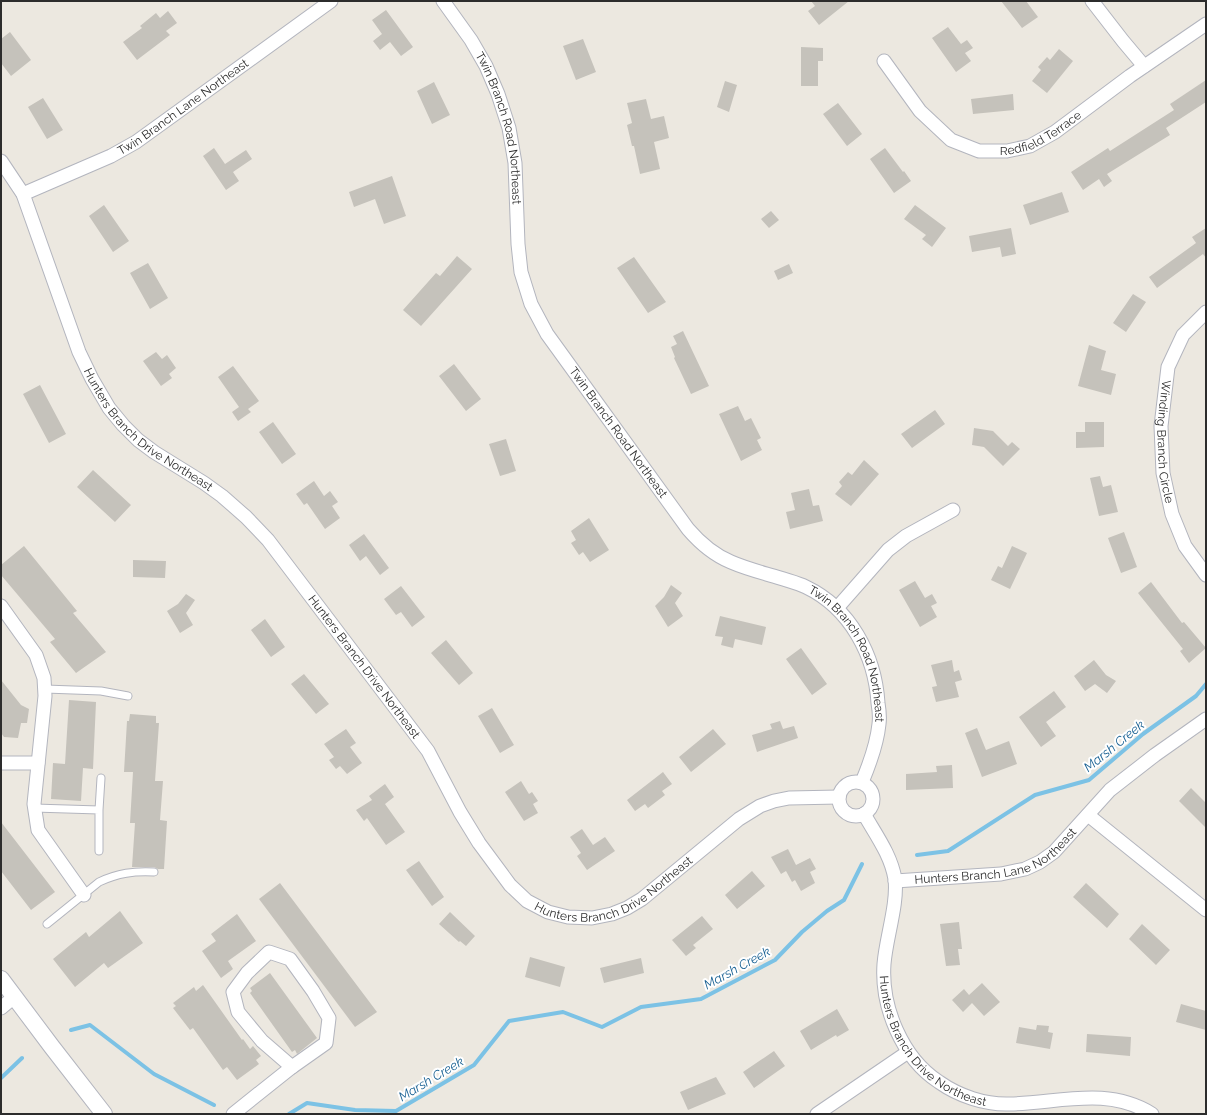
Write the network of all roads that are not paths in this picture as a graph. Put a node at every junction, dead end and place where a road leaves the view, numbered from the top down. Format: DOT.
graph roads {
  1 [pos="331,1"];
  2 [pos="443,1"];
  3 [pos="1092,1"];
  4 [pos="1206,24"];
  5 [pos="884,62"];
  6 [pos="1144,66"];
  7 [pos="1,161"];
  8 [pos="24,194"];
  9 [pos="1206,312"];
  10 [pos="953,510"];
  11 [pos="1206,574"];
  12 [pos="1,606"];
  13 [pos="836,608"];
  14 [pos="45,689"];
  15 [pos="128,696"];
  16 [pos="1206,719"];
  17 [pos="1,763"];
  18 [pos="38,763"];
  19 [pos="101,778"];
  20 [pos="862,782"];
  21 [pos="838,797"];
  22 [pos="34,808"];
  23 [pos="99,810"];
  24 [pos="864,814"];
  25 [pos="1088,815"];
  26 [pos="99,851"];
  27 [pos="154,872"];
  28 [pos="895,881"];
  29 [pos="84,895"];
  30 [pos="1206,910"];
  31 [pos="47,924"];
  32 [pos="1,979"];
  33 [pos="14,997"];
  34 [pos="1,1008"];
  35 [pos="908,1052"];
  36 [pos="292,1067"];
  37 [pos="104,1114"];
  38 [pos="232,1114"];
  39 [pos="818,1114"];
  40 [pos="1152,1114"];
  1 -- 8 [label="street, Twin Branch Lane Northeast"];
  2 -- 13 [label="street, Twin Branch Road Northeast"];
  3 -- 6 [label="street"];
  4 -- 6 [label="street, Redfield Terrace"];
  5 -- 6 [label="street, Redfield Terrace"];
  7 -- 8 [label="street, Hunters Branch Drive Northeast"];
  8 -- 21 [label="street, Hunters Branch Drive Northeast"];
  9 -- 11 [label="street, Winding Branch Circle"];
  10 -- 13 [label="street"];
  12 -- 14 [label="street"];
  13 -- 20 [label="street, Twin Branch Road Northeast"];
  14 -- 15 [label="lane"];
  14 -- 18 [label="street"];
  16 -- 25 [label="street"];
  17 -- 18 [label="street"];
  18 -- 22 [label="street"];
  19 -- 23 [label="lane"];
  20 -- 21 [label="street"];
  20 -- 24 [label="street"];
  21 -- 24 [label="street"];
  22 -- 23 [label="lane"];
  22 -- 29 [label="street"];
  23 -- 26 [label="lane"];
  24 -- 28 [label="street, Hunters Branch Drive Northeast"];
  25 -- 28 [label="street, Hunters Branch Lane Northeast"];
  25 -- 30 [label="street"];
  27 -- 29 [label="lane"];
  28 -- 35 [label="street, Hunters Branch Drive Northeast"];
  29 -- 31 [label="lane"];
  32 -- 33 [label="street"];
  33 -- 34 [label="street"];
  33 -- 37 [label="street"];
  35 -- 39 [label="street"];
  35 -- 40 [label="street, Hunters Branch Drive Northeast"];
  36 -- 36 [label="street"];
  36 -- 38 [label="street"];
}
